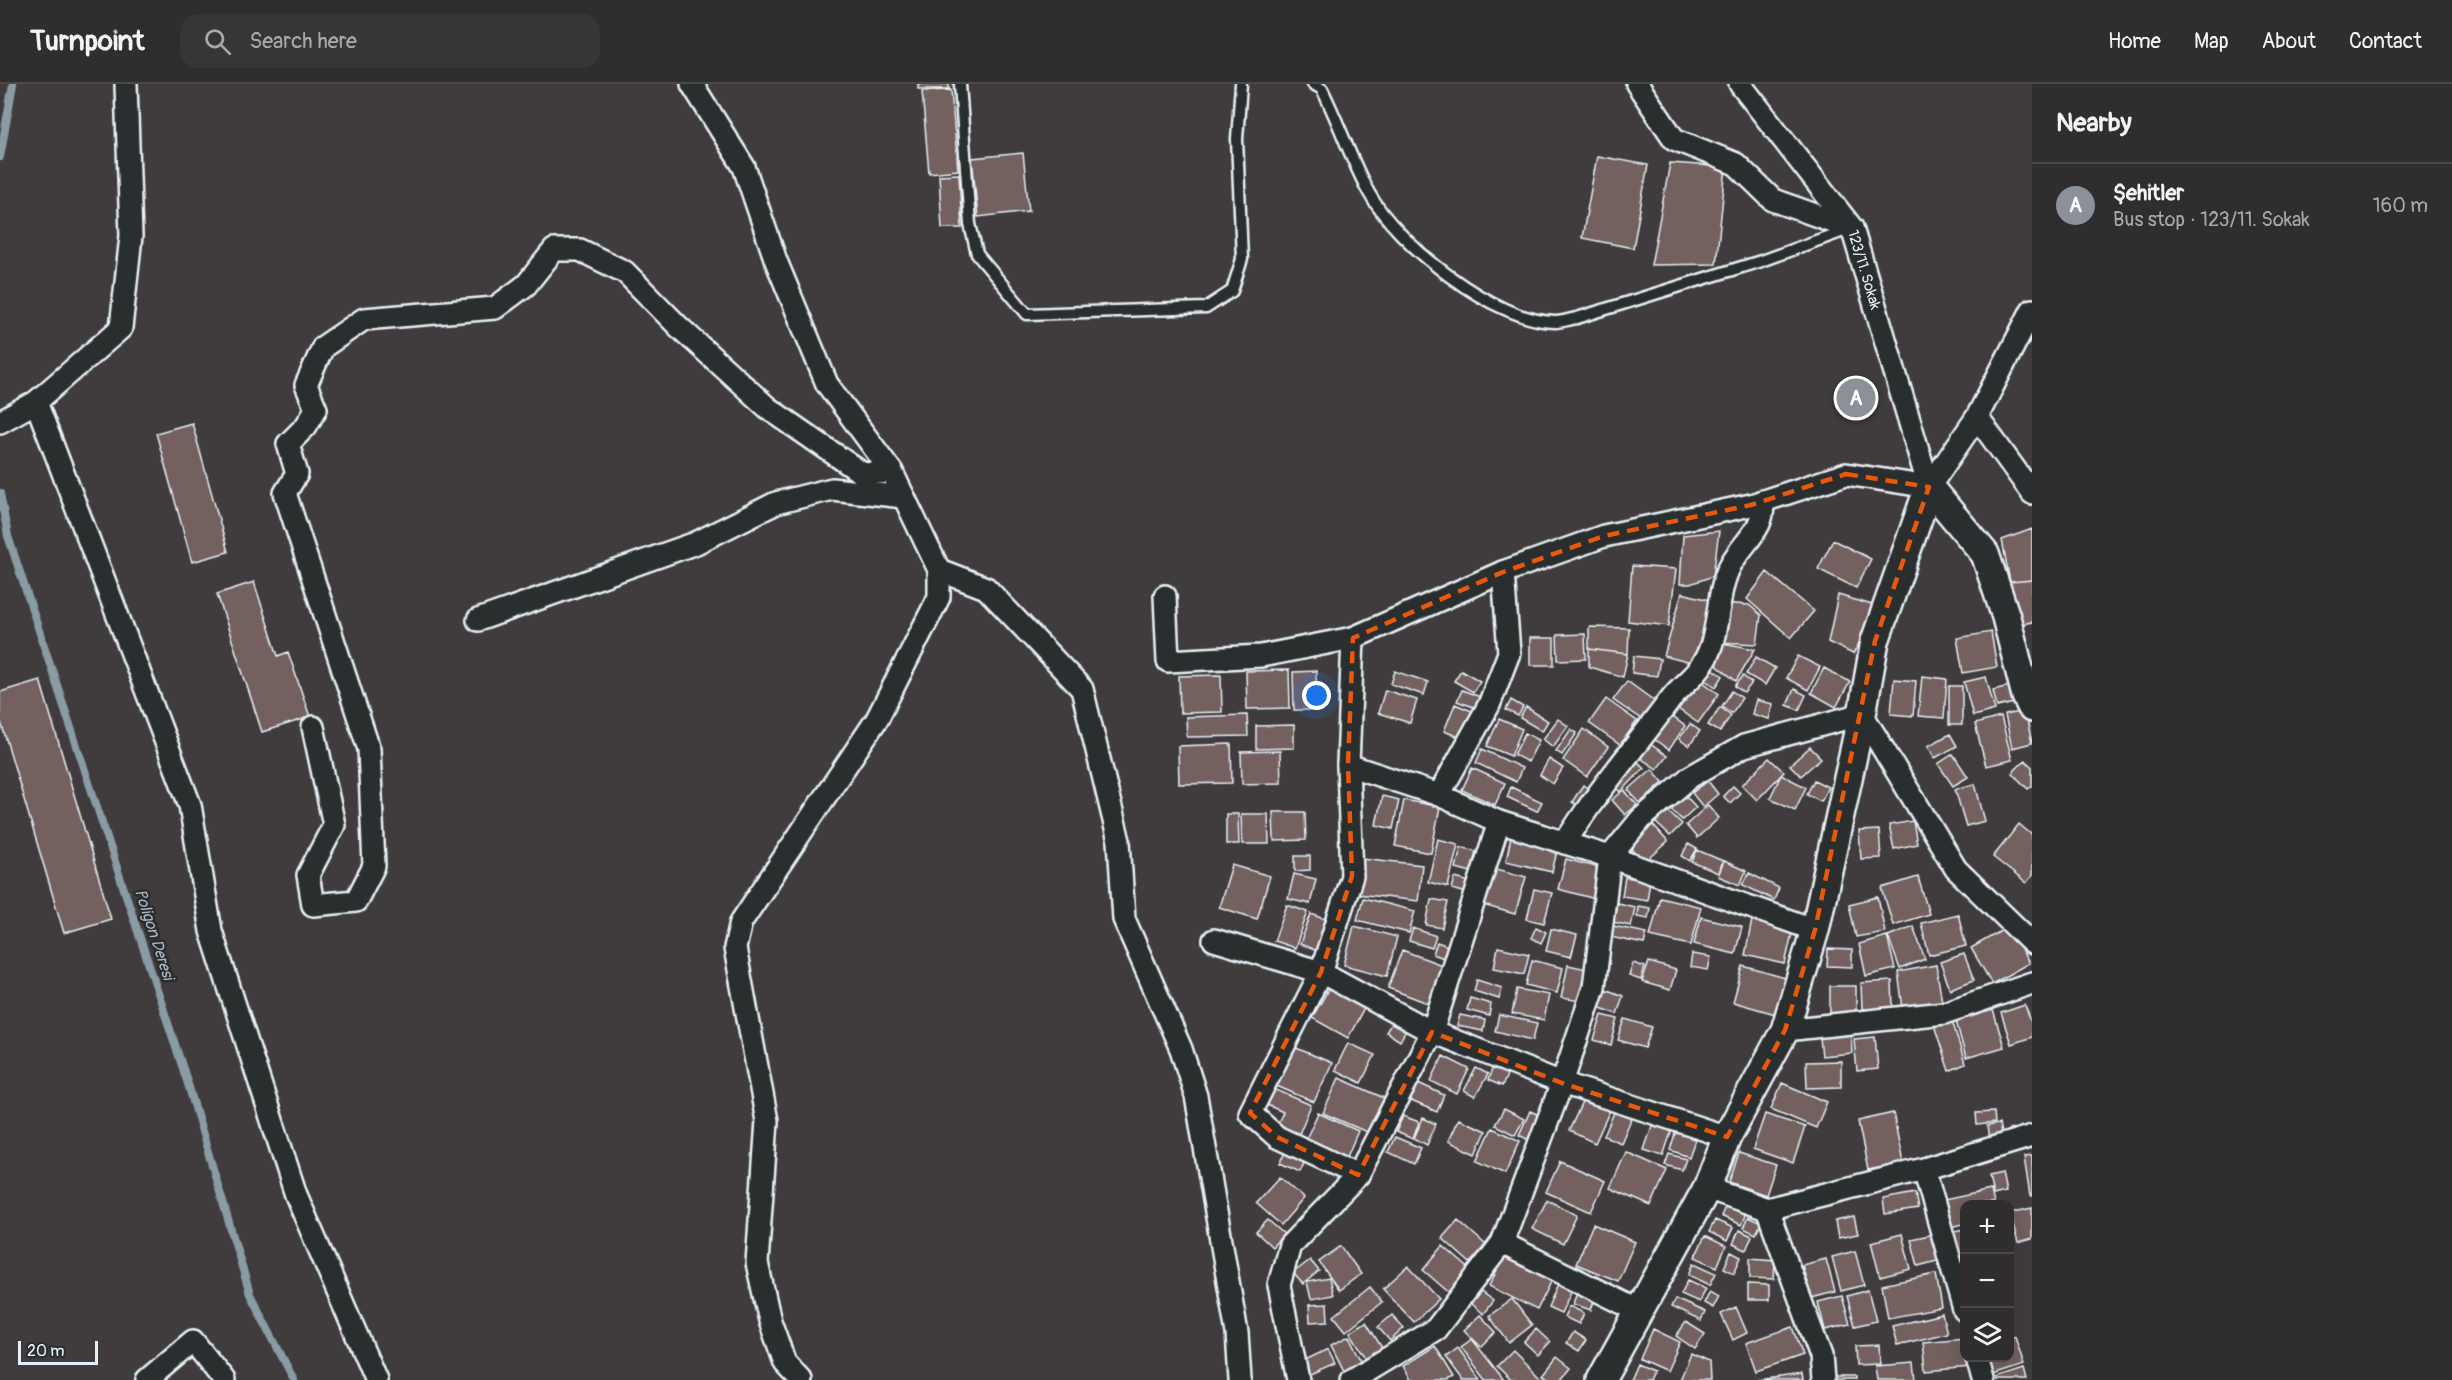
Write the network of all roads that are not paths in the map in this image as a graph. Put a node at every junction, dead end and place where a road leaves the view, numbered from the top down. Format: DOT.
graph roads {
  1 [pos="126,84"];
  2 [pos="692,84"];
  3 [pos="960,84"];
  4 [pos="1241,84"];
  5 [pos="1313,84"];
  6 [pos="1637,84"];
  7 [pos="1740,84"];
  8 [pos="1852,228"];
  9 [pos="2032,310"];
  10 [pos="36,402"];
  11 [pos="1977,417"];
  12 [pos="0,422"];
  13 [pos="892,472"];
  14 [pos="1929,488"];
  15 [pos="2032,494"];
  16 [pos="904,497"];
  17 [pos="1762,501"];
  18 [pos="939,570"];
  19 [pos="1503,572"];
  20 [pos="1164,596"];
  21 [pos="478,620"];
  22 [pos="1353,638"];
  23 [pos="2032,708"];
  24 [pos="1862,714"];
  25 [pos="313,727"];
  26 [pos="1348,765"];
  27 [pos="1440,795"];
  28 [pos="1499,822"];
  29 [pos="1564,843"];
  30 [pos="1610,858"];
  31 [pos="1815,930"];
  32 [pos="1214,940"];
  33 [pos="2032,943"];
  34 [pos="1321,972"];
  35 [pos="2032,983"];
  36 [pos="1785,1030"];
  37 [pos="1432,1032"];
  38 [pos="1562,1083"];
  39 [pos="2032,1136"];
  40 [pos="1727,1137"];
  41 [pos="1924,1169"];
  42 [pos="1358,1175"];
  43 [pos="1707,1188"];
  44 [pos="1767,1209"];
  45 [pos="1502,1243"];
  46 [pos="1964,1308"];
  47 [pos="1641,1312"];
  48 [pos="1978,1362"];
  49 [pos="147,1380"];
  50 [pos="224,1380"];
  51 [pos="376,1380"];
  52 [pos="801,1380"];
  53 [pos="1240,1380"];
  54 [pos="1298,1380"];
  55 [pos="1352,1380"];
  56 [pos="1601,1380"];
  57 [pos="1823,1380"];
  58 [pos="1983,1380"];
  1 -- 10 [label="street"];
  2 -- 13 [label="street"];
  3 -- 4 [label="lane"];
  5 -- 8 [label="lane"];
  6 -- 8 [label="street"];
  7 -- 8 [label="street, 123/11. Sokak"];
  8 -- 14 [label="street, 123/11. Sokak"];
  9 -- 11 [label="street"];
  10 -- 12 [label="street"];
  10 -- 51 [label="street"];
  11 -- 14 [label="street"];
  11 -- 15 [label="street"];
  13 -- 16 [label="street"];
  13 -- 25 [label="street"];
  14 -- 17 [label="street"];
  14 -- 23 [label="street"];
  14 -- 24 [label="street"];
  16 -- 18 [label="street"];
  16 -- 21 [label="street"];
  17 -- 19 [label="street"];
  17 -- 29 [label="street"];
  18 -- 52 [label="street"];
  18 -- 53 [label="street"];
  19 -- 22 [label="street"];
  19 -- 27 [label="street"];
  20 -- 22 [label="street"];
  22 -- 26 [label="street"];
  24 -- 30 [label="street"];
  24 -- 31 [label="street"];
  24 -- 33 [label="street"];
  26 -- 27 [label="street"];
  26 -- 34 [label="street"];
  27 -- 28 [label="street"];
  28 -- 29 [label="street"];
  28 -- 37 [label="street"];
  29 -- 30 [label="street"];
  30 -- 31 [label="street"];
  30 -- 38 [label="street"];
  31 -- 36 [label="street"];
  32 -- 34 [label="street"];
  34 -- 37 [label="street"];
  34 -- 42 [label="street"];
  35 -- 36 [label="street"];
  36 -- 40 [label="street"];
  37 -- 38 [label="street"];
  37 -- 42 [label="street"];
  38 -- 40 [label="street"];
  38 -- 45 [label="street"];
  39 -- 41 [label="street"];
  40 -- 43 [label="street"];
  41 -- 44 [label="street"];
  41 -- 46 [label="street"];
  42 -- 54 [label="street"];
  43 -- 44 [label="street"];
  43 -- 47 [label="street"];
  44 -- 57 [label="street"];
  45 -- 47 [label="street"];
  45 -- 55 [label="street"];
  47 -- 56 [label="street"];
  48 -- 58 [label="street"];
  49 -- 50 [label="street"];
}
